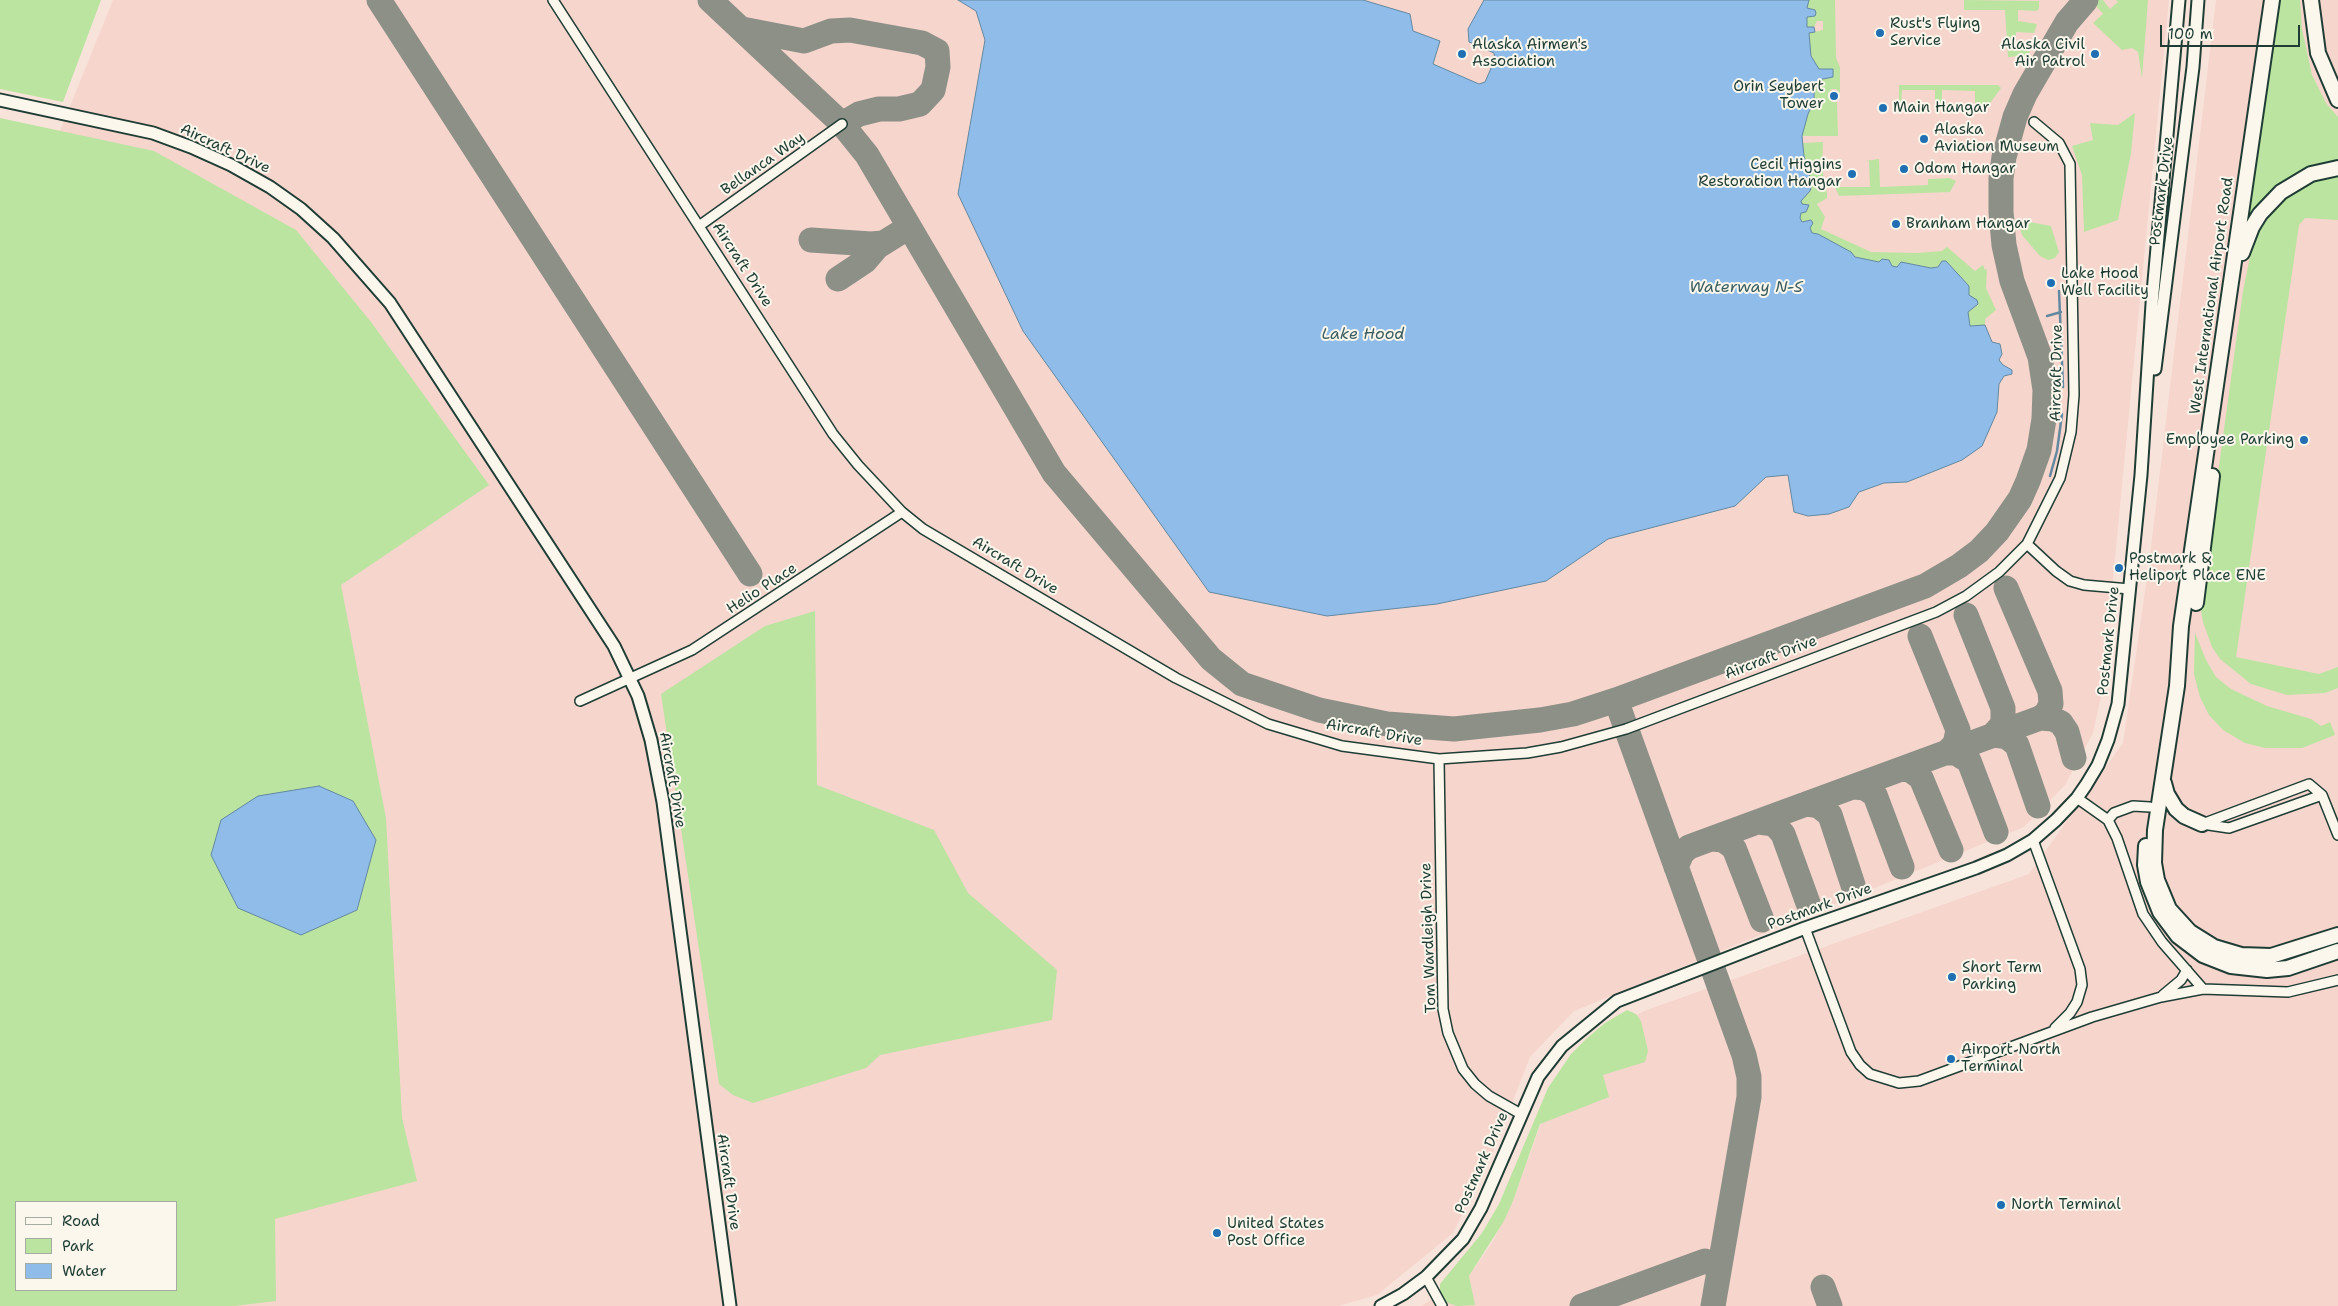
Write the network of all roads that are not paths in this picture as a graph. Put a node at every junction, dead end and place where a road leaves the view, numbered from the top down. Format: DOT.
graph roads {
  1 [pos="553,0"];
  2 [pos="2179,0"];
  3 [pos="2198,0"];
  4 [pos="2272,0"];
  5 [pos="2311,0"];
  6 [pos="0,100"];
  7 [pos="2338,100"];
  8 [pos="2034,122"];
  9 [pos="842,124"];
  10 [pos="2338,168"];
  11 [pos="699,226"];
  12 [pos="2228,303"];
  13 [pos="2215,387"];
  14 [pos="2141,474"];
  15 [pos="902,512"];
  16 [pos="2027,544"];
  17 [pos="2130,589"];
  18 [pos="2196,603"];
  19 [pos="2181,626"];
  20 [pos="630,678"];
  21 [pos="580,701"];
  22 [pos="1439,759"];
  23 [pos="2163,779"];
  24 [pos="2322,795"];
  25 [pos="2077,798"];
  26 [pos="2150,807"];
  27 [pos="2108,820"];
  28 [pos="2202,824"];
  29 [pos="2338,835"];
  30 [pos="2033,840"];
  31 [pos="1805,928"];
  32 [pos="2338,935"];
  33 [pos="2338,951"];
  34 [pos="2187,970"];
  35 [pos="2338,980"];
  36 [pos="2203,989"];
  37 [pos="2161,997"];
  38 [pos="2045,1035"];
  39 [pos="1521,1114"];
  40 [pos="1426,1277"];
  41 [pos="730,1306"];
  42 [pos="1381,1306"];
  43 [pos="1442,1306"];
  1 -- 11 [label="street, Aircraft Drive"];
  2 -- 14 [label="street, Postmark Drive"];
  3 -- 14 [label="street, Postmark Drive"];
  4 -- 12 [label="main road, West International Airport Road"];
  5 -- 7 [label="main road"];
  6 -- 20 [label="street, Aircraft Drive"];
  8 -- 16 [label="street, Aircraft Drive"];
  9 -- 11 [label="street, Bellanca Way"];
  10 -- 12 [label="main road"];
  11 -- 15 [label="street, Aircraft Drive"];
  12 -- 13 [label="main road, West International Airport Road"];
  13 -- 18 [label="main road"];
  13 -- 19 [label="main road, West International Airport Road"];
  14 -- 17 [label="street, Postmark Drive"];
  15 -- 20 [label="street, Helio Place"];
  15 -- 22 [label="street, Aircraft Drive"];
  16 -- 17 [label="street"];
  16 -- 22 [label="street, Aircraft Drive"];
  17 -- 25 [label="street, Postmark Drive"];
  19 -- 23 [label="main road"];
  19 -- 26 [label="main road"];
  20 -- 21 [label="street, Helio Place"];
  20 -- 41 [label="street, Aircraft Drive"];
  22 -- 39 [label="street, Tom Wardleigh Drive"];
  23 -- 28 [label="main road"];
  23 -- 32 [label="main road"];
  24 -- 28 [label="street"];
  24 -- 28 [label="street"];
  24 -- 29 [label="street"];
  25 -- 27 [label="street"];
  25 -- 30 [label="street, Postmark Drive"];
  26 -- 27 [label="street"];
  26 -- 33 [label="main road"];
  27 -- 34 [label="street"];
  30 -- 31 [label="street, Postmark Drive"];
  30 -- 38 [label="street"];
  31 -- 38 [label="street"];
  31 -- 39 [label="street, Postmark Drive"];
  34 -- 36 [label="street"];
  34 -- 37 [label="street"];
  35 -- 36 [label="street"];
  36 -- 37 [label="street"];
  37 -- 38 [label="street"];
  39 -- 40 [label="street, Postmark Drive"];
  40 -- 42 [label="street, Postmark Drive"];
  40 -- 43 [label="street"];
}
